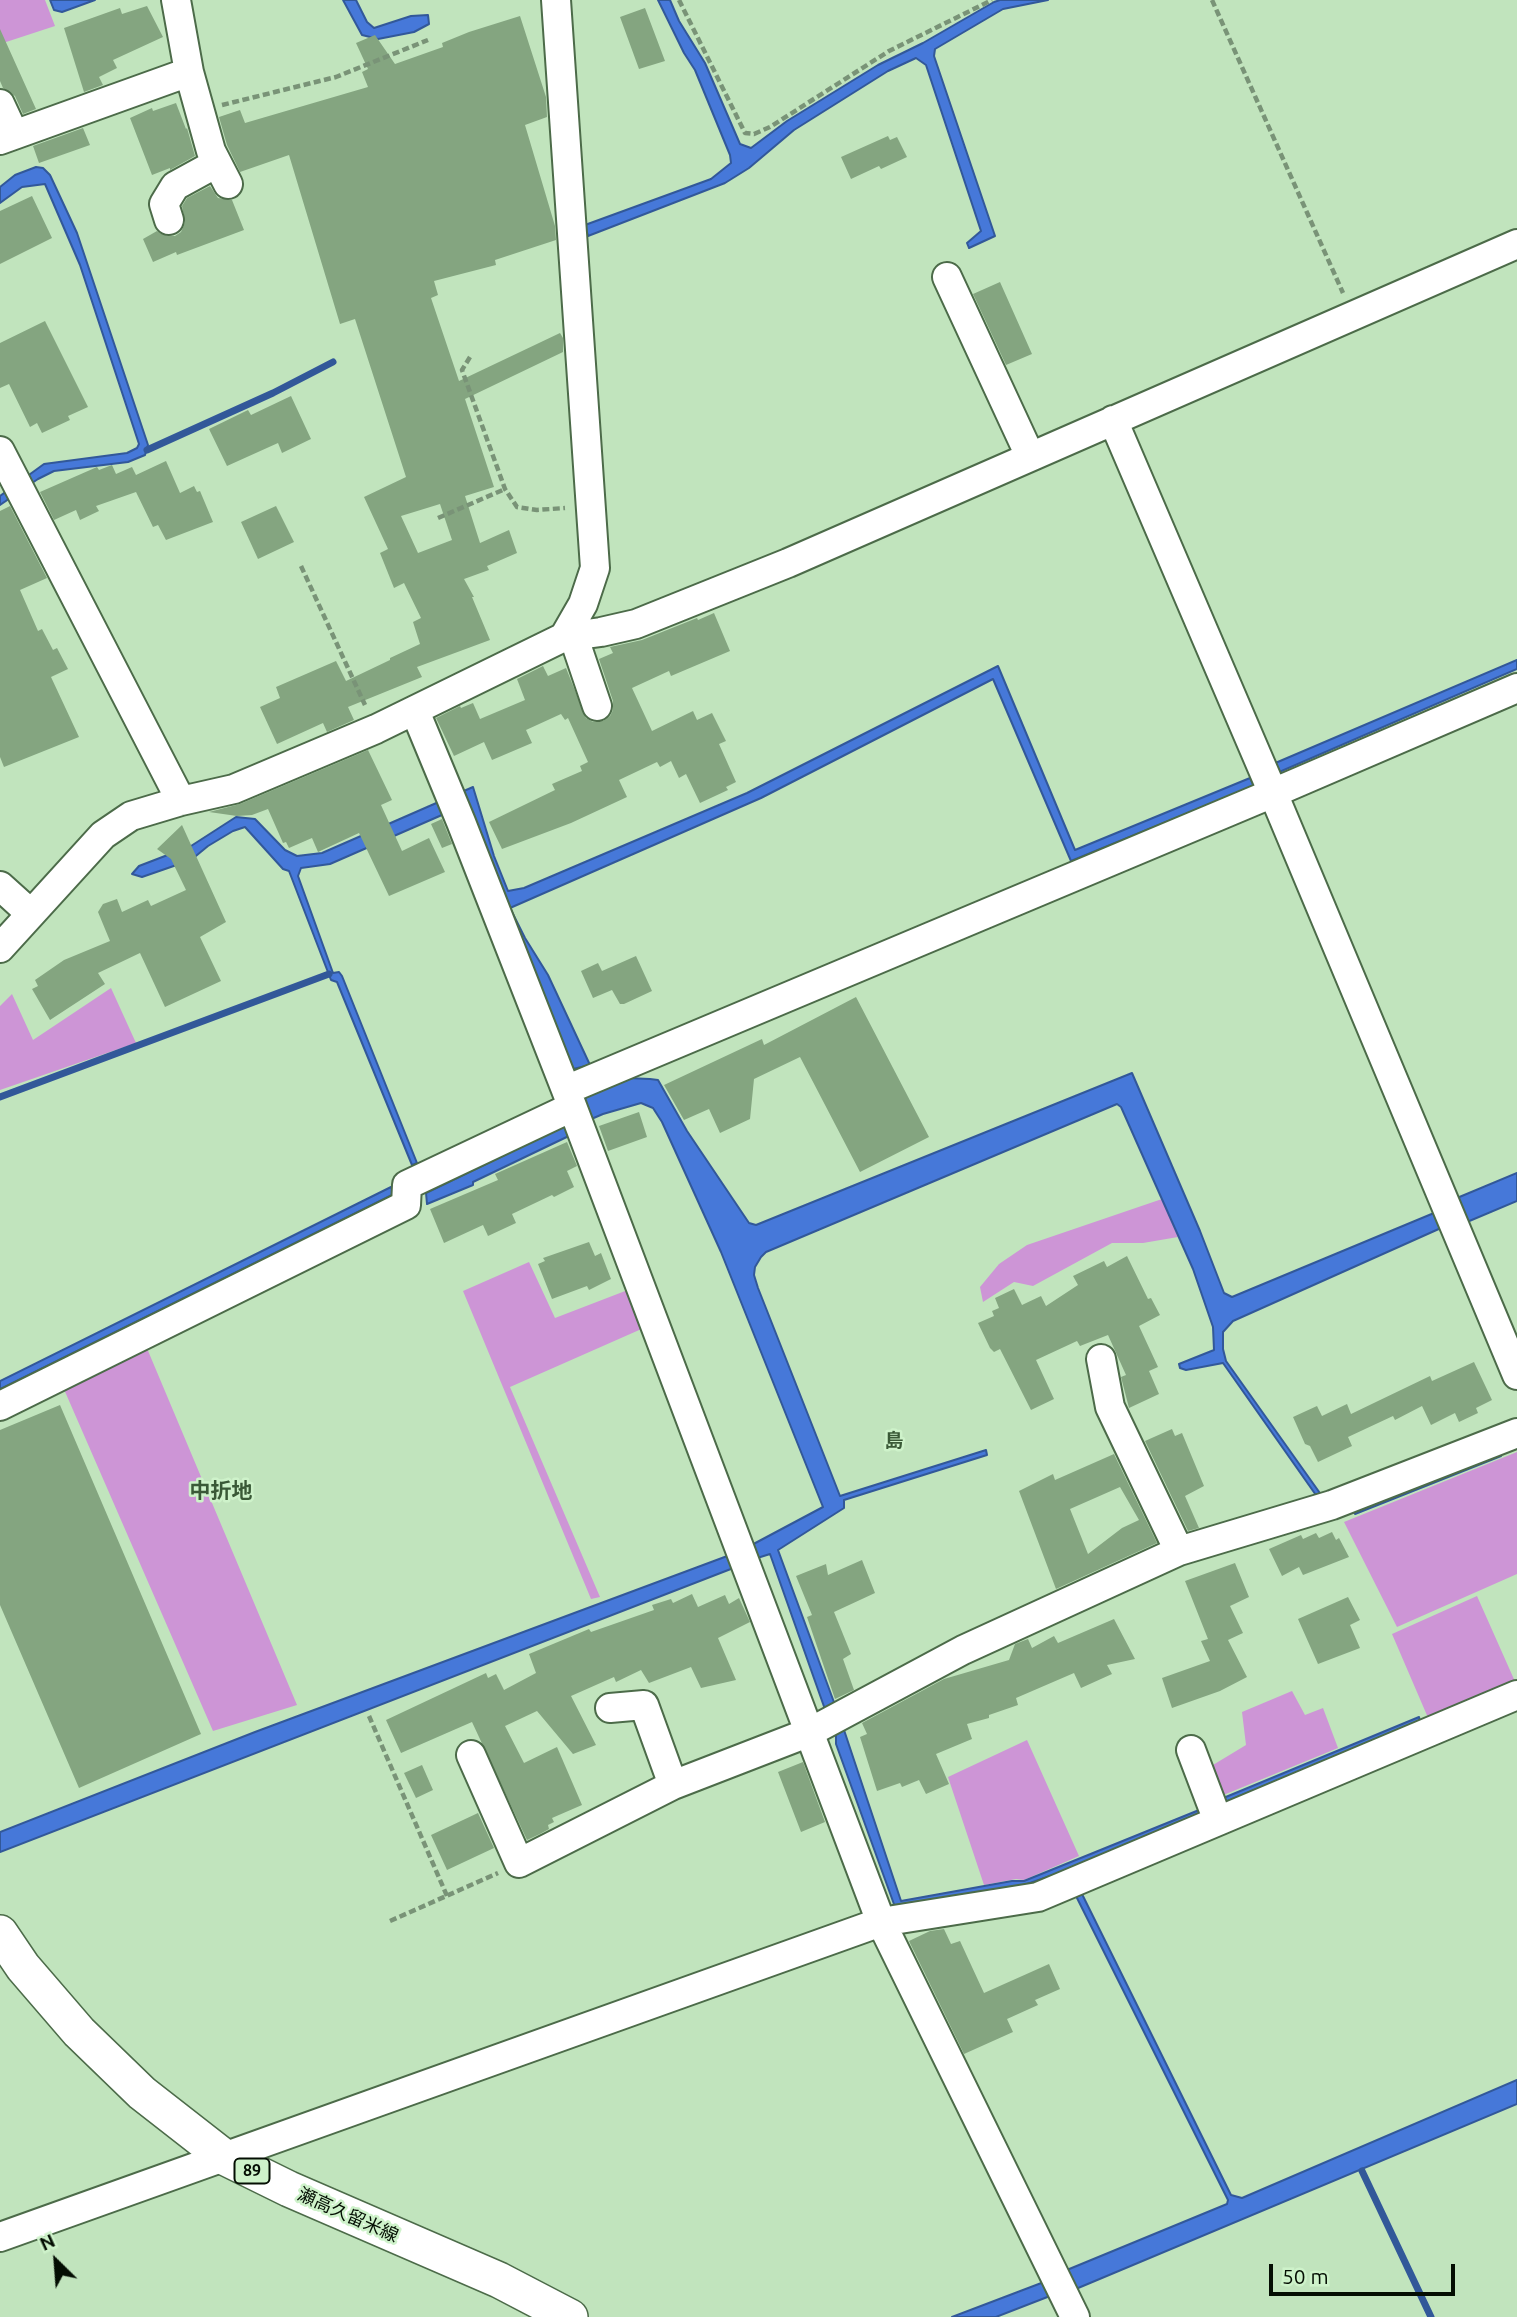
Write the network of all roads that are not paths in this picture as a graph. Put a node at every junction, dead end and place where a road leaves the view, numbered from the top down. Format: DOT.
graph roads {
  1 [pos="176,0"];
  2 [pos="556,0"];
  3 [pos="188,72"];
  4 [pos="0,104"];
  5 [pos="7,137"];
  6 [pos="169,220"];
  7 [pos="1517,244"];
  8 [pos="947,276"];
  9 [pos="1113,420"];
  10 [pos="0,451"];
  11 [pos="1030,456"];
  12 [pos="568,636"];
  13 [pos="1517,688"];
  14 [pos="597,706"];
  15 [pos="415,711"];
  16 [pos="1273,793"];
  17 [pos="181,801"];
  18 [pos="0,886"];
  19 [pos="30,913"];
  20 [pos="0,948"];
  21 [pos="569,1099"];
  22 [pos="1101,1359"];
  23 [pos="1517,1375"];
  24 [pos="0,1406"];
  25 [pos="1517,1433"];
  26 [pos="1179,1551"];
  27 [pos="1517,1695"];
  28 [pos="610,1708"];
  29 [pos="810,1732"];
  30 [pos="1191,1750"];
  31 [pos="471,1755"];
  32 [pos="673,1785"];
  33 [pos="1218,1821"];
  34 [pos="881,1922"];
  35 [pos="0,1933"];
  36 [pos="224,2157"];
  37 [pos="0,2237"];
  38 [pos="570,2317"];
  39 [pos="1075,2317"];
  1 -- 3 [label="street"];
  2 -- 12 [label="street"];
  3 -- 5 [label="street"];
  3 -- 6 [label="street"];
  4 -- 5 [label="street"];
  7 -- 9 [label="street"];
  8 -- 11 [label="street"];
  9 -- 11 [label="street"];
  9 -- 16 [label="street"];
  10 -- 17 [label="street"];
  11 -- 12 [label="street"];
  12 -- 14 [label="street"];
  12 -- 15 [label="street"];
  13 -- 16 [label="street"];
  15 -- 17 [label="street"];
  15 -- 21 [label="street"];
  16 -- 21 [label="street"];
  16 -- 23 [label="street"];
  17 -- 19 [label="street"];
  18 -- 19 [label="street"];
  19 -- 20 [label="street"];
  21 -- 24 [label="street"];
  21 -- 29 [label="street"];
  22 -- 26 [label="street"];
  25 -- 26 [label="street"];
  26 -- 29 [label="street"];
  27 -- 33 [label="street"];
  28 -- 32 [label="street"];
  29 -- 32 [label="street"];
  29 -- 34 [label="street"];
  30 -- 33 [label="street"];
  31 -- 32 [label="street"];
  33 -- 34 [label="street"];
  34 -- 36 [label="street"];
  34 -- 39 [label="street"];
  35 -- 36 [label="main road, 瀬高久留米線 / 89"];
  36 -- 37 [label="street"];
  36 -- 38 [label="main road, 瀬高久留米線 / 89"];
}
